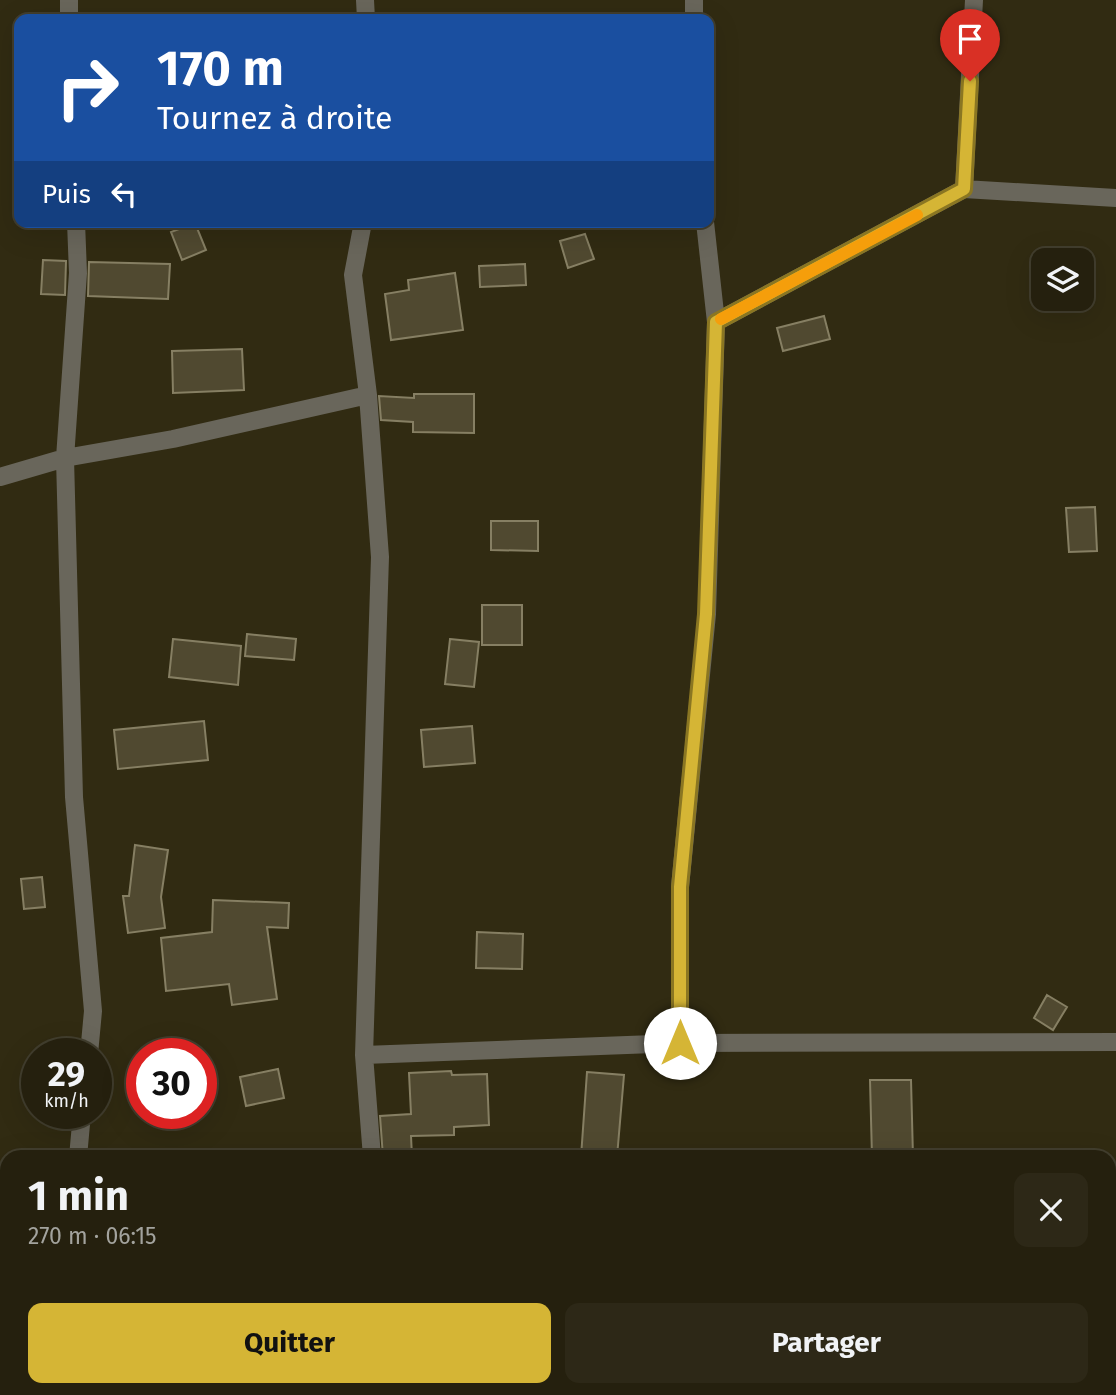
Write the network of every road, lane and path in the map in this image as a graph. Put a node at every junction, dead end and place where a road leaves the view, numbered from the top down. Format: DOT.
graph roads {
  1 [pos="974,0"];
  2 [pos="964,189"];
  3 [pos="1116,198"];
  4 [pos="76,228"];
  5 [pos="362,228"];
  6 [pos="706,228"];
  7 [pos="716,322"];
  8 [pos="368,394"];
  9 [pos="65,458"];
  10 [pos="0,477"];
  11 [pos="90,1038"];
  12 [pos="1116,1042"];
  13 [pos="680,1043"];
  14 [pos="365,1055"];
  15 [pos="81,1129"];
  16 [pos="79,1150"];
  17 [pos="372,1150"];
  1 -- 2 [label="street"];
  2 -- 3 [label="street"];
  2 -- 7 [label="street"];
  4 -- 9 [label="street"];
  5 -- 8 [label="street"];
  6 -- 7 [label="street"];
  7 -- 13 [label="street"];
  8 -- 9 [label="street"];
  8 -- 14 [label="street"];
  9 -- 10 [label="street"];
  9 -- 11 [label="street"];
  12 -- 13 [label="street"];
  13 -- 14 [label="street"];
  14 -- 17 [label="street"];
  15 -- 16 [label="street"];
}
